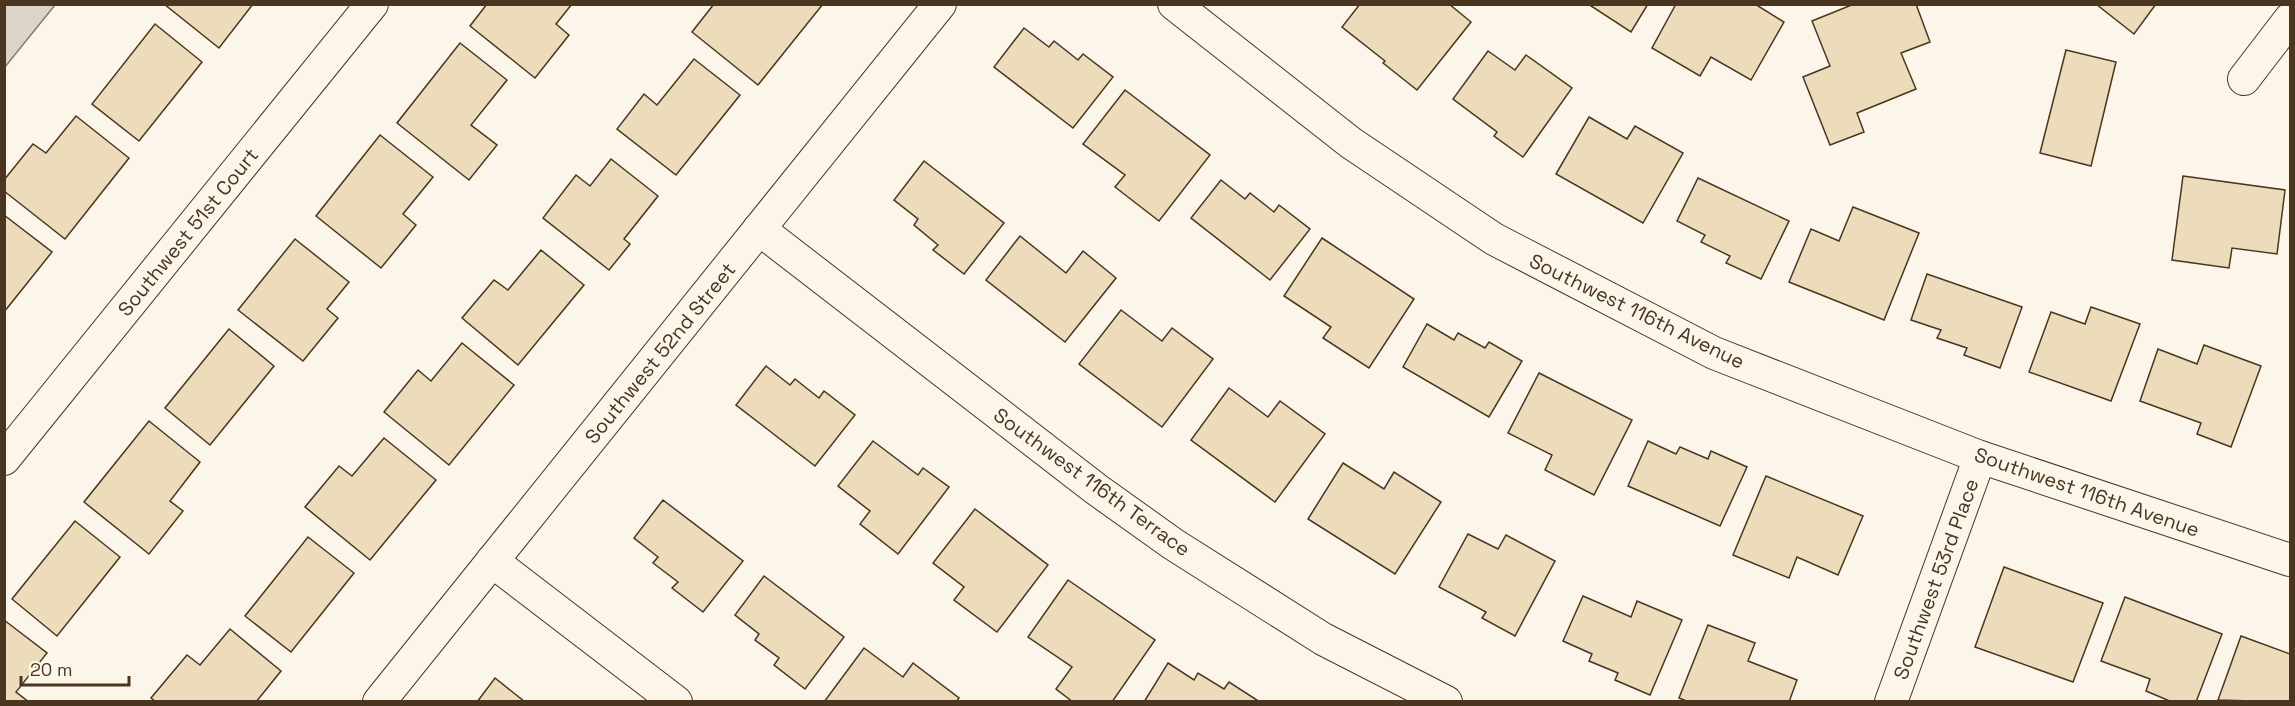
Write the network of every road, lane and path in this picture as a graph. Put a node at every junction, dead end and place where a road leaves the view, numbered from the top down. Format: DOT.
graph roads {
  1 [pos="372,4"];
  2 [pos="940,4"];
  3 [pos="1174,4"];
  4 [pos="2290,19"];
  5 [pos="2244,80"];
  6 [pos="759,230"];
  7 [pos="1980,457"];
  8 [pos="4,459"];
  9 [pos="2290,560"];
  10 [pos="492,561"];
  11 [pos="379,702"];
  12 [pos="676,702"];
  13 [pos="1446,702"];
  14 [pos="1891,702"];
  1 -- 8 [label="street, Southwest 51st Court"];
  2 -- 6 [label="street, Southwest 52nd Street"];
  3 -- 7 [label="street, Southwest 116th Avenue"];
  4 -- 5 [label="street"];
  6 -- 10 [label="street, Southwest 52nd Street"];
  6 -- 13 [label="street, Southwest 116th Terrace"];
  7 -- 9 [label="street, Southwest 116th Avenue"];
  7 -- 14 [label="street, Southwest 53rd Place"];
  10 -- 11 [label="street, Southwest 52nd Street"];
  10 -- 12 [label="street"];
}
